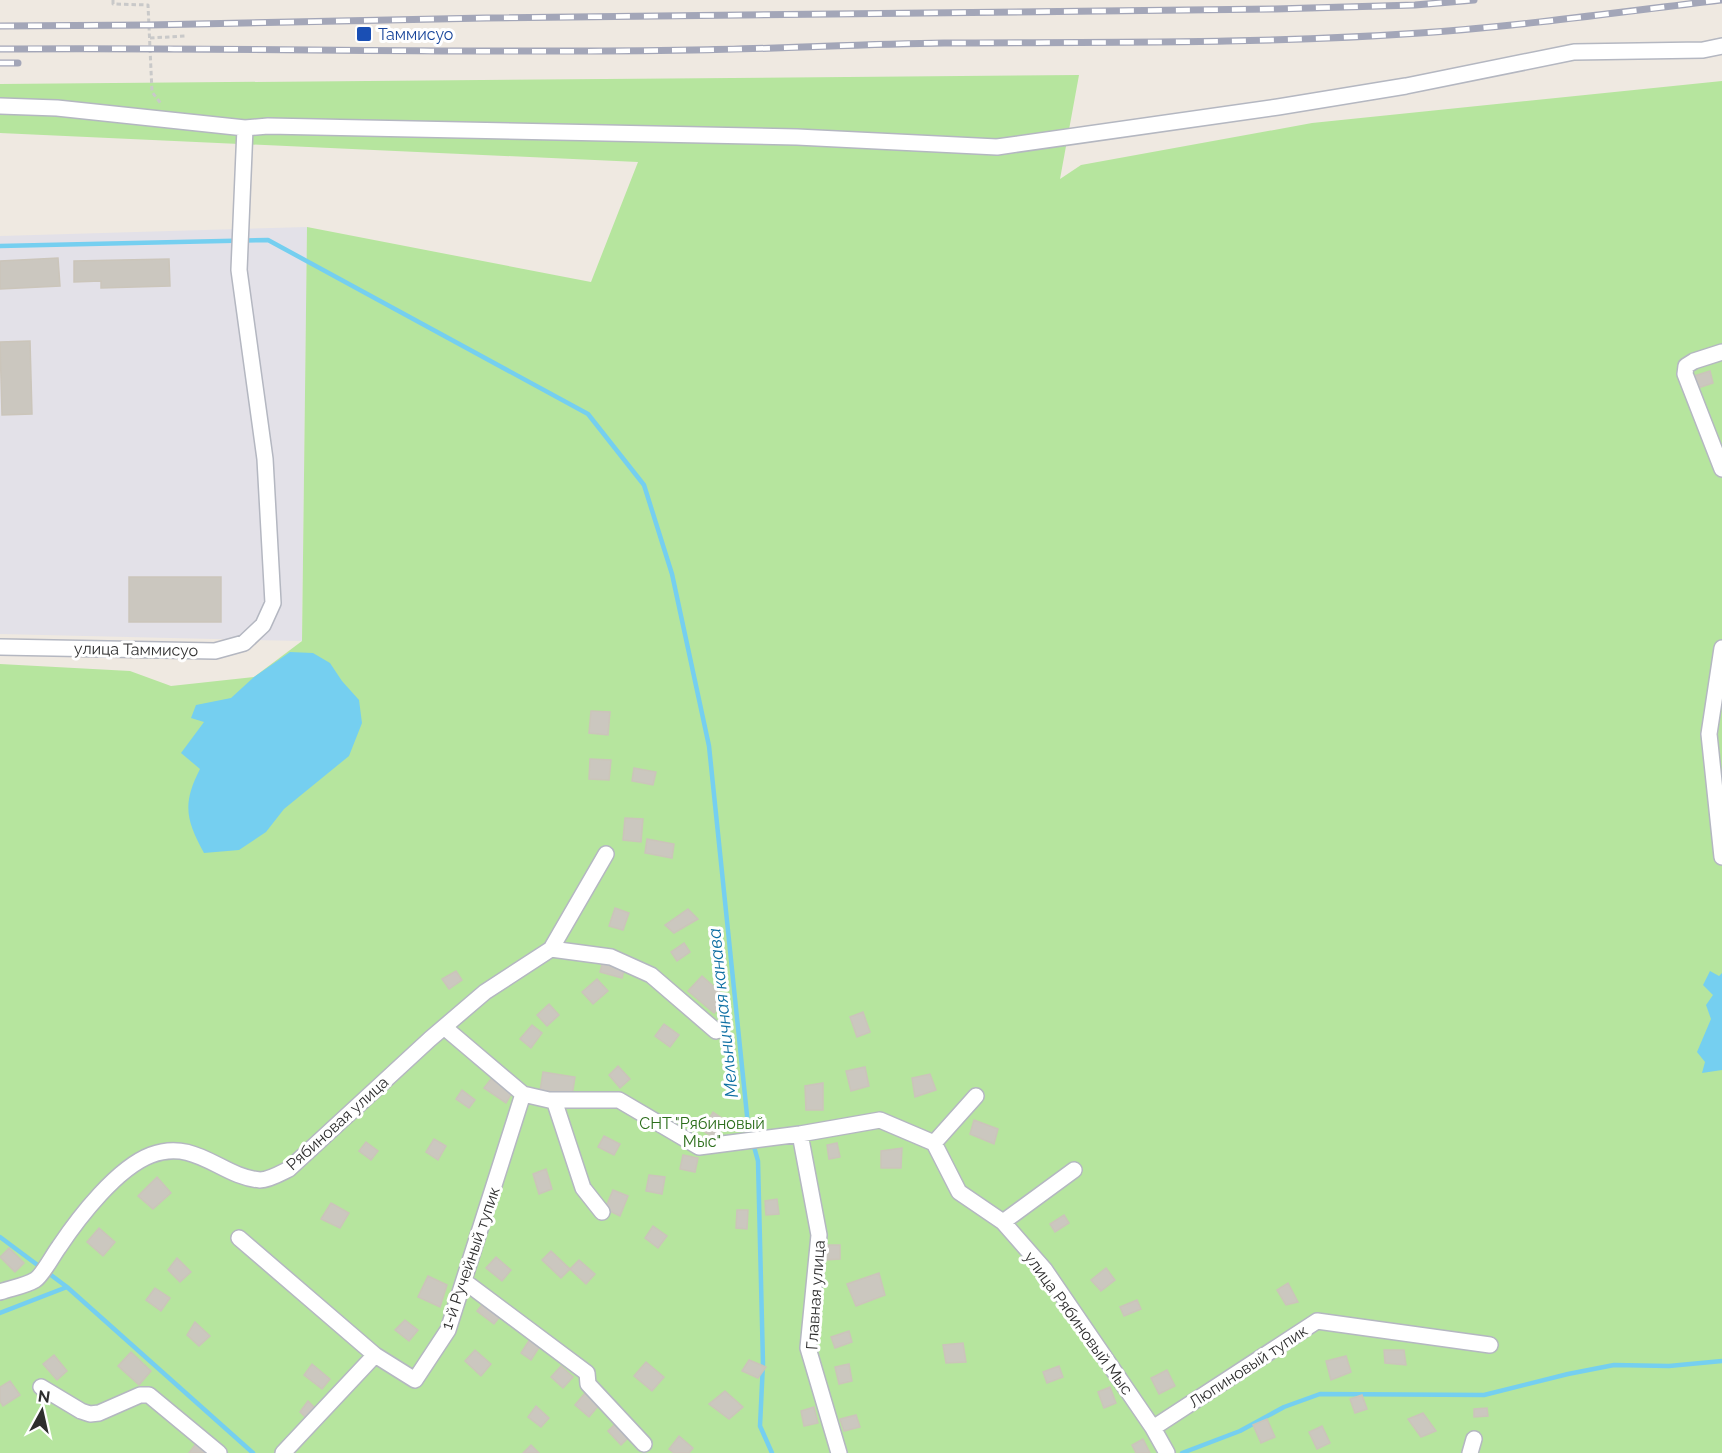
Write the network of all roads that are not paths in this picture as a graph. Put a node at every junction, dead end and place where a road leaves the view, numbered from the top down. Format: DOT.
graph roads {
  1 [pos="1722,46"];
  2 [pos="0,106"];
  3 [pos="244,128"];
  4 [pos="1722,352"];
  5 [pos="1721,461"];
  6 [pos="0,647"];
  7 [pos="1722,648"];
  8 [pos="1717,716"];
  9 [pos="606,854"];
  10 [pos="1722,855"];
  11 [pos="551,949"];
  12 [pos="444,1027"];
  13 [pos="716,1031"];
  14 [pos="523,1094"];
  15 [pos="976,1096"];
  16 [pos="554,1100"];
  17 [pos="800,1134"];
  18 [pos="934,1143"];
  19 [pos="1074,1170"];
  20 [pos="602,1212"];
  21 [pos="1003,1222"];
  22 [pos="239,1238"];
  23 [pos="464,1281"];
  24 [pos="0,1292"];
  25 [pos="1490,1345"];
  26 [pos="375,1355"];
  27 [pos="41,1386"];
  28 [pos="1153,1428"];
  29 [pos="644,1444"];
  30 [pos="219,1453"];
  31 [pos="283,1453"];
  32 [pos="839,1453"];
  33 [pos="1167,1453"];
  1 -- 3 [label="street"];
  2 -- 3 [label="street"];
  3 -- 6 [label="street, улица Таммисуо"];
  4 -- 5 [label="street"];
  7 -- 8 [label="street"];
  8 -- 10 [label="street"];
  9 -- 11 [label="street, Рябиновая улица"];
  11 -- 12 [label="street, Рябиновая улица"];
  11 -- 13 [label="street"];
  12 -- 14 [label="street"];
  12 -- 24 [label="street, Рябиновая улица"];
  14 -- 16 [label="street"];
  14 -- 23 [label="street, 1-й Ручейный тупик"];
  15 -- 18 [label="street"];
  16 -- 17 [label="street"];
  16 -- 20 [label="street"];
  17 -- 18 [label="street"];
  17 -- 32 [label="street, Главная улица"];
  18 -- 21 [label="street, улица Рябиновый Мыс"];
  19 -- 21 [label="street"];
  21 -- 28 [label="street, улица Рябиновый Мыс"];
  22 -- 26 [label="street"];
  23 -- 26 [label="street, 1-й Ручейный тупик"];
  23 -- 29 [label="street"];
  25 -- 28 [label="street, Люпиновый тупик"];
  26 -- 31 [label="street"];
  27 -- 30 [label="street"];
  28 -- 33 [label="street, улица Рябиновый Мыс"];
}
